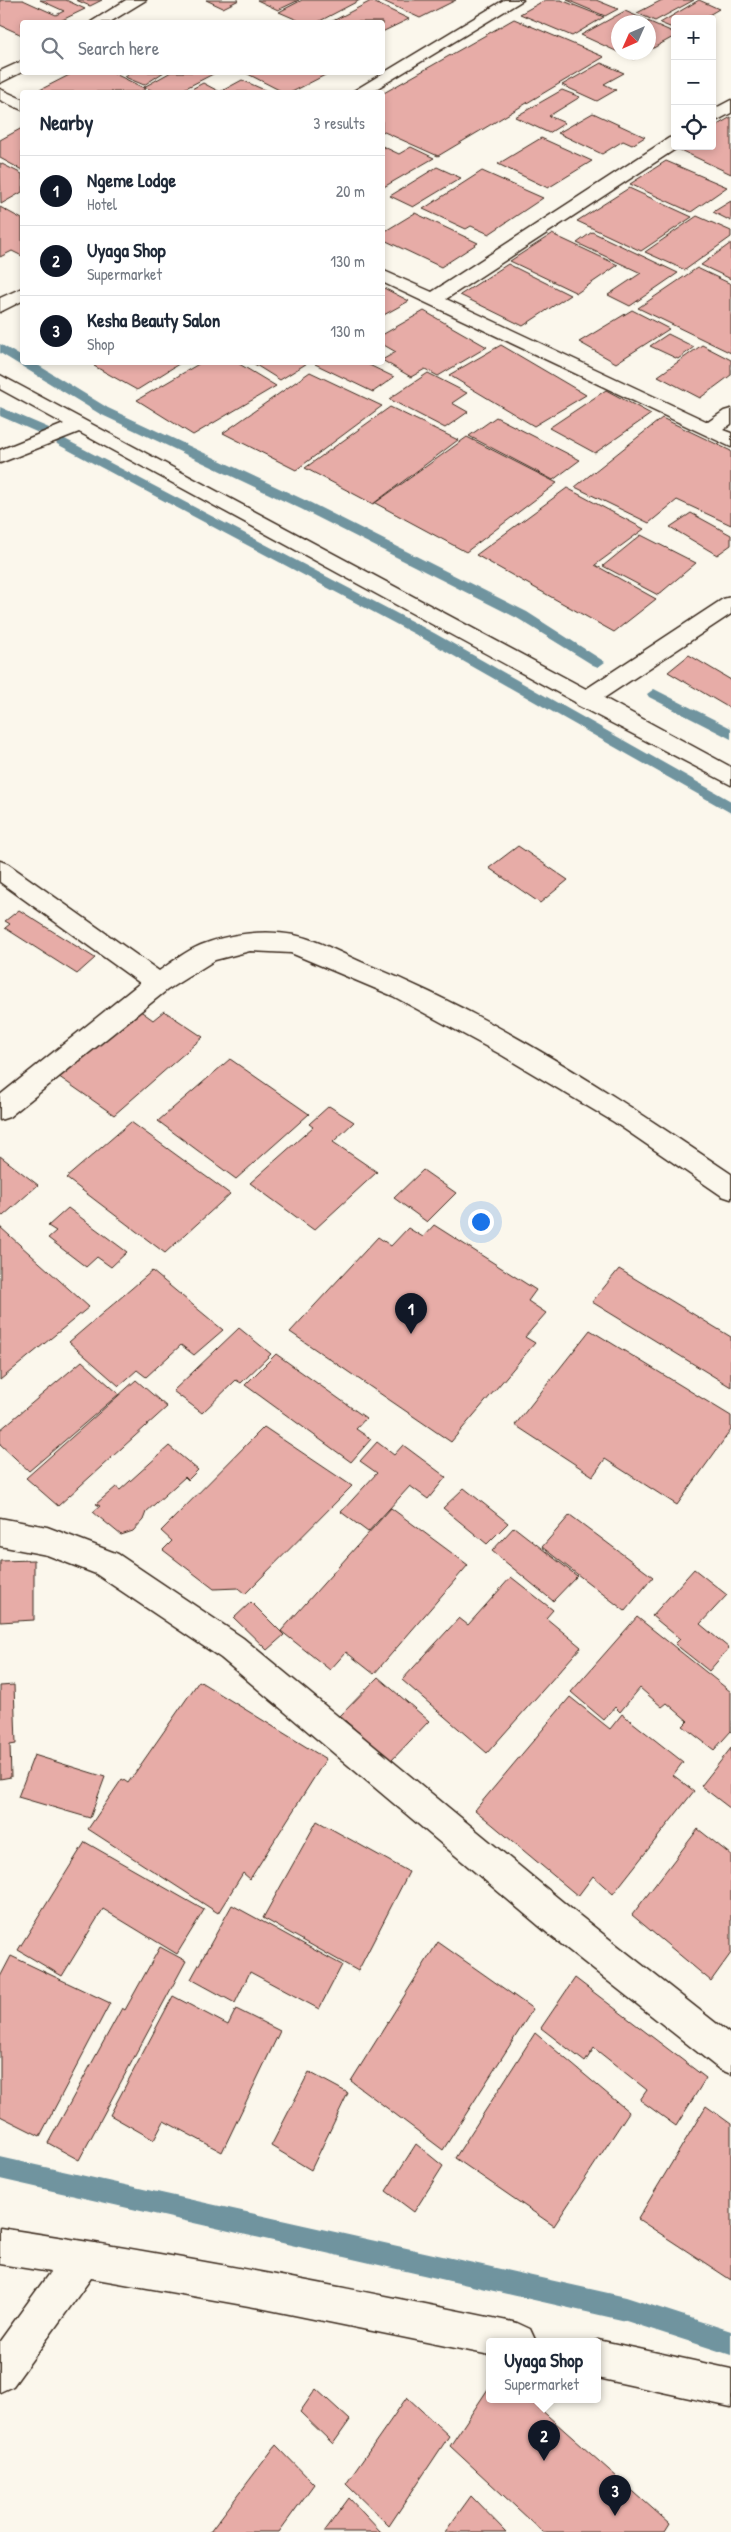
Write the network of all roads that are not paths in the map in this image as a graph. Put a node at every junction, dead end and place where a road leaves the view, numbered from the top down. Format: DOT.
graph roads {
  1 [pos="138,0"];
  2 [pos="515,0"];
  3 [pos="103,20"];
  4 [pos="20,67"];
  5 [pos="0,78"];
  6 [pos="363,90"];
  7 [pos="0,94"];
  8 [pos="20,104"];
  9 [pos="731,106"];
  10 [pos="716,115"];
  11 [pos="671,145"];
  12 [pos="385,276"];
  13 [pos="20,295"];
  14 [pos="433,299"];
  15 [pos="0,306"];
  16 [pos="0,381"];
  17 [pos="731,415"];
  18 [pos="79,426"];
  19 [pos="709,431"];
  20 [pos="731,442"];
  21 [pos="0,456"];
  22 [pos="731,604"];
  23 [pos="585,700"];
  24 [pos="731,777"];
  25 [pos="0,870"];
  26 [pos="158,983"];
  27 [pos="0,1110"];
  28 [pos="731,1188"];
  29 [pos="0,1532"];
  30 [pos="731,2057"];
  31 [pos="0,2246"];
  32 [pos="83,2258"];
  33 [pos="499,2338"];
  34 [pos="601,2360"];
  35 [pos="0,2373"];
  36 [pos="731,2388"];
  1 -- 3 [label="street"];
  2 -- 6 [label="street"];
  4 -- 5 [label="street"];
  7 -- 8 [label="street"];
  9 -- 10 [label="street"];
  11 -- 14 [label="street"];
  12 -- 14 [label="street"];
  13 -- 15 [label="street"];
  14 -- 19 [label="street"];
  16 -- 18 [label="street"];
  17 -- 19 [label="street"];
  18 -- 21 [label="street"];
  18 -- 23 [label="street"];
  19 -- 20 [label="street"];
  22 -- 23 [label="street"];
  23 -- 24 [label="street"];
  25 -- 26 [label="street"];
  26 -- 27 [label="street"];
  26 -- 28 [label="street"];
  29 -- 30 [label="street"];
  31 -- 32 [label="street"];
  32 -- 33 [label="street"];
  32 -- 35 [label="street"];
  34 -- 36 [label="street"];
}
